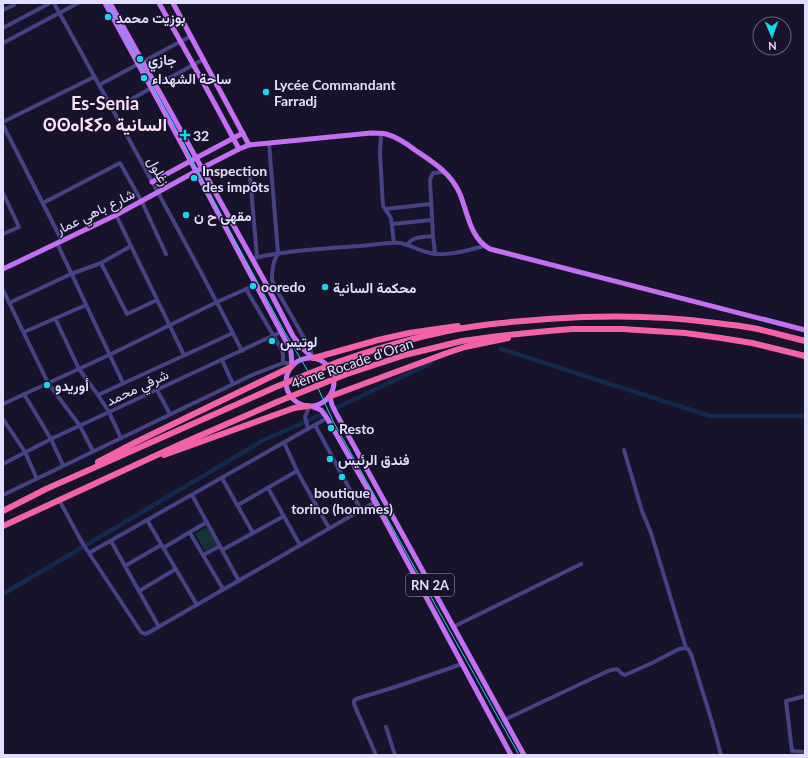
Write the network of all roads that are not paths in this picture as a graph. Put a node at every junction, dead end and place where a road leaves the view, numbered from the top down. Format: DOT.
graph roads {
  1 [pos="15,3"];
  2 [pos="50,3"];
  3 [pos="54,3"];
  4 [pos="78,3"];
  5 [pos="105,3"];
  6 [pos="110,3"];
  7 [pos="160,3"];
  8 [pos="174,3"];
  9 [pos="3,10"];
  10 [pos="59,13"];
  11 [pos="3,28"];
  12 [pos="191,36"];
  13 [pos="182,42"];
  14 [pos="3,43"];
  15 [pos="204,59"];
  16 [pos="140,64"];
  17 [pos="193,65"];
  18 [pos="94,77"];
  19 [pos="99,85"];
  20 [pos="153,87"];
  21 [pos="113,110"];
  22 [pos="3,122"];
  23 [pos="3,125"];
  24 [pos="244,133"];
  25 [pos="381,133"];
  26 [pos="234,138"];
  27 [pos="269,143"];
  28 [pos="249,145"];
  29 [pos="239,149"];
  30 [pos="196,158"];
  31 [pos="191,161"];
  32 [pos="435,163"];
  33 [pos="202,168"];
  34 [pos="196,172"];
  35 [pos="444,172"];
  36 [pos="433,173"];
  37 [pos="250,176"];
  38 [pos="152,182"];
  39 [pos="3,193"];
  40 [pos="158,193"];
  41 [pos="142,202"];
  42 [pos="43,203"];
  43 [pos="431,204"];
  44 [pos="385,209"];
  45 [pos="116,215"];
  46 [pos="432,220"];
  47 [pos="392,224"];
  48 [pos="3,234"];
  49 [pos="433,236"];
  50 [pos="59,242"];
  51 [pos="394,243"];
  52 [pos="408,245"];
  53 [pos="131,246"];
  54 [pos="484,246"];
  55 [pos="278,253"];
  56 [pos="435,253"];
  57 [pos="166,254"];
  58 [pos="254,258"];
  59 [pos="101,262"];
  60 [pos="3,268"];
  61 [pos="71,274"];
  62 [pos="281,283"];
  63 [pos="255,285"];
  64 [pos="274,285"];
  65 [pos="246,289"];
  66 [pos="3,290"];
  67 [pos="157,300"];
  68 [pos="217,302"];
  69 [pos="9,303"];
  70 [pos="86,305"];
  71 [pos="55,318"];
  72 [pos="515,321"];
  73 [pos="169,325"];
  74 [pos="805,330"];
  75 [pos="548,331"];
  76 [pos="24,332"];
  77 [pos="281,332"];
  78 [pos="232,333"];
  79 [pos="274,336"];
  80 [pos="805,341"];
  81 [pos="242,351"];
  82 [pos="109,355"];
  83 [pos="184,355"];
  84 [pos="805,356"];
  85 [pos="314,358"];
  86 [pos="222,360"];
  87 [pos="283,363"];
  88 [pos="292,366"];
  89 [pos="79,368"];
  90 [pos="48,383"];
  91 [pos="123,383"];
  92 [pos="233,384"];
  93 [pos="157,390"];
  94 [pos="24,394"];
  95 [pos="98,395"];
  96 [pos="330,397"];
  97 [pos="3,404"];
  98 [pos="310,407"];
  99 [pos="109,412"];
  100 [pos="170,414"];
  101 [pos="327,418"];
  102 [pos="3,419"];
  103 [pos="315,425"];
  104 [pos="80,426"];
  105 [pos="308,429"];
  106 [pos="121,438"];
  107 [pos="51,439"];
  108 [pos="284,442"];
  109 [pos="624,450"];
  110 [pos="93,451"];
  111 [pos="25,452"];
  112 [pos="3,464"];
  113 [pos="136,464"];
  114 [pos="63,466"];
  115 [pos="297,471"];
  116 [pos="222,478"];
  117 [pos="37,479"];
  118 [pos="268,488"];
  119 [pos="46,489"];
  120 [pos="3,495"];
  121 [pos="192,495"];
  122 [pos="58,500"];
  123 [pos="375,502"];
  124 [pos="238,505"];
  125 [pos="361,510"];
  126 [pos="3,511"];
  127 [pos="284,516"];
  128 [pos="147,520"];
  129 [pos="207,522"];
  130 [pos="3,526"];
  131 [pos="329,528"];
  132 [pos="190,533"];
  133 [pos="253,533"];
  134 [pos="111,541"];
  135 [pos="300,545"];
  136 [pos="162,546"];
  137 [pos="221,548"];
  138 [pos="89,553"];
  139 [pos="203,555"];
  140 [pos="581,564"];
  141 [pos="125,566"];
  142 [pos="176,570"];
  143 [pos="239,581"];
  144 [pos="223,590"];
  145 [pos="139,591"];
  146 [pos="197,605"];
  147 [pos="453,626"];
  148 [pos="159,627"];
  149 [pos="686,648"];
  150 [pos="462,664"];
  151 [pos="805,696"];
  152 [pos="504,720"];
  153 [pos="386,727"];
  154 [pos="805,752"];
  155 [pos="376,755"];
  156 [pos="395,755"];
  157 [pos="511,755"];
  158 [pos="524,755"];
  159 [pos="721,755"];
  1 -- 9 [label="street"];
  2 -- 11 [label="street"];
  3 -- 10 [label="street, زغلول"];
  4 -- 10 [label="street"];
  5 -- 16 [label="main road"];
  6 -- 16 [label="main road"];
  7 -- 13 [label="main road"];
  8 -- 12 [label="main road"];
  10 -- 14 [label="street"];
  10 -- 18 [label="street, زغلول"];
  12 -- 13 [label="street"];
  12 -- 15 [label="main road"];
  13 -- 16 [label="street"];
  13 -- 17 [label="main road"];
  15 -- 17 [label="street"];
  15 -- 24 [label="main road"];
  16 -- 19 [label="street"];
  16 -- 20 [label="main road"];
  17 -- 20 [label="street"];
  17 -- 26 [label="main road"];
  18 -- 19 [label="street, زغلول"];
  18 -- 22 [label="street"];
  19 -- 21 [label="street, زغلول"];
  20 -- 21 [label="street"];
  20 -- 30 [label="main road"];
  20 -- 31 [label="main road"];
  21 -- 38 [label="street, زغلول"];
  23 -- 42 [label="street"];
  24 -- 26 [label="main road"];
  24 -- 28 [label="main road"];
  25 -- 27 [label="main road, شارع باهي عمار"];
  25 -- 32 [label="main road"];
  25 -- 44 [label="street"];
  26 -- 29 [label="main road"];
  26 -- 30 [label="main road"];
  27 -- 28 [label="main road, شارع باهي عمار"];
  27 -- 55 [label="street"];
  28 -- 29 [label="main road, شارع باهي عمار"];
  29 -- 33 [label="main road, شارع باهي عمار"];
  30 -- 31 [label="main road"];
  30 -- 33 [label="main road"];
  31 -- 34 [label="main road"];
  31 -- 38 [label="main road"];
  32 -- 35 [label="main road"];
  32 -- 36 [label="street"];
  33 -- 34 [label="main road, شارع باهي عمار"];
  33 -- 58 [label="main road"];
  34 -- 40 [label="main road, شارع باهي عمار"];
  34 -- 63 [label="main road"];
  35 -- 36 [label="street"];
  35 -- 54 [label="main road"];
  36 -- 43 [label="street"];
  37 -- 58 [label="street"];
  38 -- 40 [label="street, زغلول"];
  39 -- 48 [label="street"];
  40 -- 41 [label="main road, شارع باهي عمار"];
  40 -- 68 [label="street, زغلول"];
  41 -- 42 [label="street"];
  41 -- 45 [label="main road, شارع باهي عمار"];
  41 -- 57 [label="street"];
  42 -- 50 [label="street"];
  43 -- 44 [label="street"];
  43 -- 46 [label="street"];
  44 -- 47 [label="street"];
  45 -- 50 [label="main road, شارع باهي عمار"];
  45 -- 53 [label="street"];
  46 -- 47 [label="street"];
  46 -- 49 [label="street"];
  47 -- 51 [label="street"];
  49 -- 52 [label="street"];
  49 -- 56 [label="street"];
  50 -- 60 [label="main road, شارع باهي عمار"];
  50 -- 61 [label="street"];
  51 -- 52 [label="street"];
  51 -- 55 [label="street"];
  52 -- 56 [label="street"];
  53 -- 59 [label="street"];
  53 -- 67 [label="street"];
  54 -- 56 [label="street"];
  54 -- 74 [label="main road"];
  55 -- 58 [label="street"];
  55 -- 64 [label="street"];
  58 -- 85 [label="main road"];
  59 -- 61 [label="street"];
  59 -- 67 [label="street"];
  61 -- 69 [label="street"];
  61 -- 70 [label="street"];
  62 -- 64 [label="street"];
  63 -- 65 [label="street"];
  63 -- 77 [label="main road"];
  64 -- 85 [label="street"];
  65 -- 68 [label="street"];
  65 -- 79 [label="street"];
  66 -- 69 [label="street"];
  67 -- 73 [label="street"];
  68 -- 73 [label="street"];
  68 -- 78 [label="street, زغلول"];
  69 -- 76 [label="street"];
  70 -- 71 [label="street"];
  70 -- 82 [label="street"];
  71 -- 76 [label="street"];
  71 -- 89 [label="street"];
  72 -- 80 [label="highway, 4ème Rocade d'Oran"];
  72 -- 85 [label="highway"];
  72 -- 119 [label="highway, 4ème Rocade d'Oran, bridge"];
  73 -- 82 [label="street"];
  73 -- 83 [label="street"];
  75 -- 84 [label="highway, 4ème Rocade d'Oran"];
  75 -- 96 [label="highway"];
  75 -- 113 [label="highway, 4ème Rocade d'Oran, bridge"];
  76 -- 90 [label="street"];
  77 -- 79 [label="street, شرفي محمد"];
  77 -- 88 [label="main road"];
  78 -- 81 [label="street, زغلول"];
  78 -- 83 [label="street"];
  79 -- 81 [label="street, شرفي محمد"];
  79 -- 87 [label="street"];
  81 -- 86 [label="street, شرفي محمد"];
  82 -- 89 [label="street"];
  82 -- 91 [label="street"];
  83 -- 91 [label="street"];
  85 -- 88 [label="main road"];
  85 -- 96 [label="main road"];
  86 -- 92 [label="street"];
  86 -- 93 [label="street, شرفي محمد"];
  87 -- 88 [label="street"];
  87 -- 92 [label="street"];
  88 -- 98 [label="main road"];
  88 -- 119 [label="highway"];
  89 -- 90 [label="street"];
  89 -- 95 [label="street"];
  90 -- 94 [label="street"];
  90 -- 104 [label="street"];
  91 -- 95 [label="street"];
  92 -- 100 [label="street"];
  93 -- 99 [label="street, شرفي محمد"];
  93 -- 100 [label="street"];
  94 -- 97 [label="street"];
  94 -- 107 [label="street"];
  95 -- 99 [label="street"];
  96 -- 98 [label="main road"];
  96 -- 147 [label="main road, RN 2A"];
  98 -- 101 [label="main road, RN 2A"];
  98 -- 105 [label="street"];
  98 -- 113 [label="highway"];
  99 -- 104 [label="street, شرفي محمد"];
  99 -- 106 [label="street"];
  100 -- 106 [label="street"];
  101 -- 103 [label="street"];
  101 -- 123 [label="main road, RN 2A"];
  102 -- 111 [label="street"];
  103 -- 105 [label="street"];
  103 -- 125 [label="street"];
  104 -- 107 [label="street, شرفي محمد"];
  104 -- 110 [label="street"];
  105 -- 108 [label="street"];
  106 -- 110 [label="street"];
  107 -- 111 [label="street, شرفي محمد"];
  107 -- 114 [label="street"];
  108 -- 115 [label="street"];
  108 -- 116 [label="street"];
  109 -- 149 [label="street"];
  110 -- 114 [label="street"];
  111 -- 112 [label="street, شرفي محمد"];
  111 -- 117 [label="street"];
  113 -- 122 [label="highway, 4ème Rocade d'Oran"];
  114 -- 117 [label="street"];
  115 -- 118 [label="street"];
  115 -- 131 [label="street"];
  116 -- 121 [label="street"];
  116 -- 124 [label="street"];
  117 -- 120 [label="street"];
  118 -- 124 [label="street"];
  118 -- 127 [label="street"];
  119 -- 126 [label="highway, 4ème Rocade d'Oran"];
  121 -- 128 [label="street"];
  121 -- 129 [label="street"];
  122 -- 130 [label="highway, 4ème Rocade d'Oran"];
  122 -- 138 [label="street"];
  123 -- 125 [label="street"];
  123 -- 150 [label="main road, RN 2A"];
  124 -- 133 [label="street"];
  125 -- 131 [label="street"];
  127 -- 133 [label="street"];
  127 -- 135 [label="street"];
  128 -- 134 [label="street"];
  128 -- 136 [label="street"];
  129 -- 132 [label="street"];
  129 -- 137 [label="street"];
  131 -- 135 [label="street"];
  132 -- 136 [label="street"];
  132 -- 139 [label="street"];
  133 -- 137 [label="street"];
  134 -- 138 [label="street"];
  134 -- 141 [label="street"];
  135 -- 143 [label="street"];
  136 -- 141 [label="street"];
  136 -- 142 [label="street"];
  137 -- 139 [label="street"];
  137 -- 143 [label="street"];
  138 -- 148 [label="street"];
  139 -- 144 [label="street"];
  140 -- 147 [label="street"];
  141 -- 145 [label="street"];
  142 -- 145 [label="street"];
  142 -- 146 [label="street"];
  143 -- 144 [label="street"];
  144 -- 146 [label="street"];
  145 -- 148 [label="street"];
  146 -- 148 [label="street"];
  147 -- 152 [label="main road, RN 2A"];
  149 -- 152 [label="street"];
  149 -- 159 [label="street"];
  150 -- 155 [label="street"];
  150 -- 157 [label="main road, RN 2A"];
  151 -- 154 [label="street"];
  152 -- 158 [label="main road, RN 2A"];
  153 -- 156 [label="street"];
}
